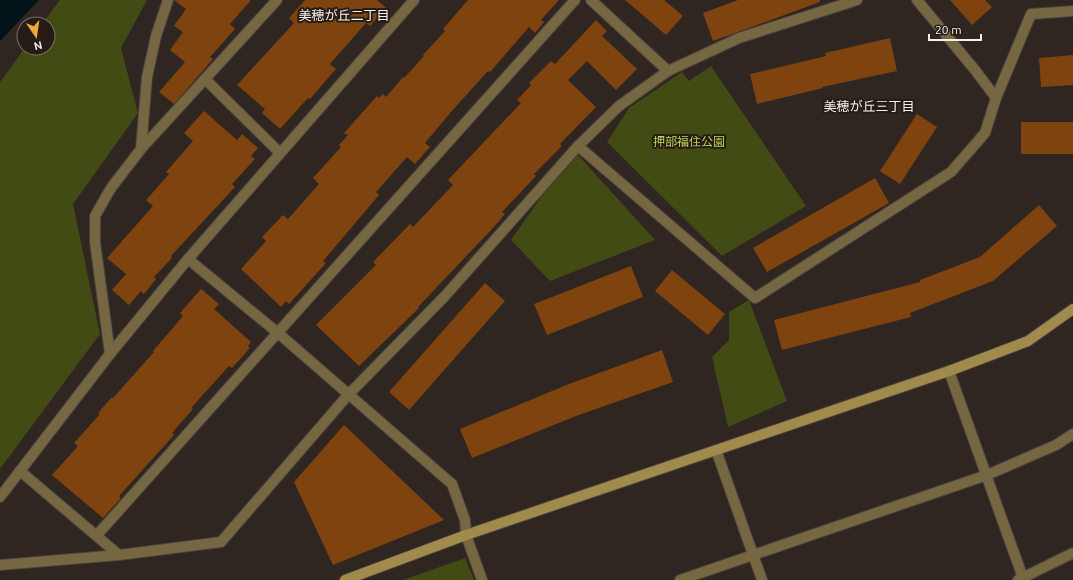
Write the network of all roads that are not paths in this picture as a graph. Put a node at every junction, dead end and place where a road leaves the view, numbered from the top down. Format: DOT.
graph roads {
  1 [pos="168,0"];
  2 [pos="277,0"];
  3 [pos="414,0"];
  4 [pos="575,0"];
  5 [pos="591,0"];
  6 [pos="857,0"];
  7 [pos="917,0"];
  8 [pos="1073,11"];
  9 [pos="668,71"];
  10 [pos="205,79"];
  11 [pos="996,98"];
  12 [pos="578,146"];
  13 [pos="141,149"];
  14 [pos="280,153"];
  15 [pos="188,259"];
  16 [pos="1073,309"];
  17 [pos="278,333"];
  18 [pos="110,354"];
  19 [pos="949,371"];
  20 [pos="348,395"];
  21 [pos="1073,434"];
  22 [pos="716,450"];
  23 [pos="20,471"];
  24 [pos="987,475"];
  25 [pos="0,497"];
  26 [pos="466,535"];
  27 [pos="97,536"];
  28 [pos="1073,552"];
  29 [pos="753,554"];
  30 [pos="119,555"];
  31 [pos="0,565"];
  32 [pos="1020,579"];
  33 [pos="345,580"];
  34 [pos="482,580"];
  35 [pos="680,580"];
  36 [pos="762,580"];
  1 -- 13 [label="street"];
  2 -- 10 [label="street"];
  3 -- 14 [label="street"];
  4 -- 17 [label="street"];
  5 -- 9 [label="street"];
  6 -- 9 [label="street"];
  7 -- 11 [label="street"];
  8 -- 11 [label="street"];
  9 -- 12 [label="street"];
  10 -- 13 [label="street"];
  10 -- 14 [label="street"];
  11 -- 12 [label="street"];
  12 -- 20 [label="street"];
  13 -- 18 [label="street"];
  14 -- 15 [label="street"];
  15 -- 17 [label="street"];
  15 -- 18 [label="street"];
  16 -- 19 [label="street"];
  17 -- 20 [label="street"];
  17 -- 27 [label="street"];
  18 -- 23 [label="street"];
  19 -- 22 [label="street"];
  19 -- 24 [label="street"];
  20 -- 26 [label="street"];
  20 -- 30 [label="street"];
  21 -- 24 [label="street"];
  22 -- 26 [label="street"];
  22 -- 29 [label="street"];
  23 -- 25 [label="street"];
  23 -- 27 [label="street"];
  24 -- 29 [label="street"];
  24 -- 32 [label="street"];
  26 -- 33 [label="street"];
  26 -- 34 [label="street"];
  27 -- 30 [label="street"];
  28 -- 32 [label="street"];
  29 -- 35 [label="street"];
  29 -- 36 [label="street"];
  30 -- 31 [label="street"];
}
